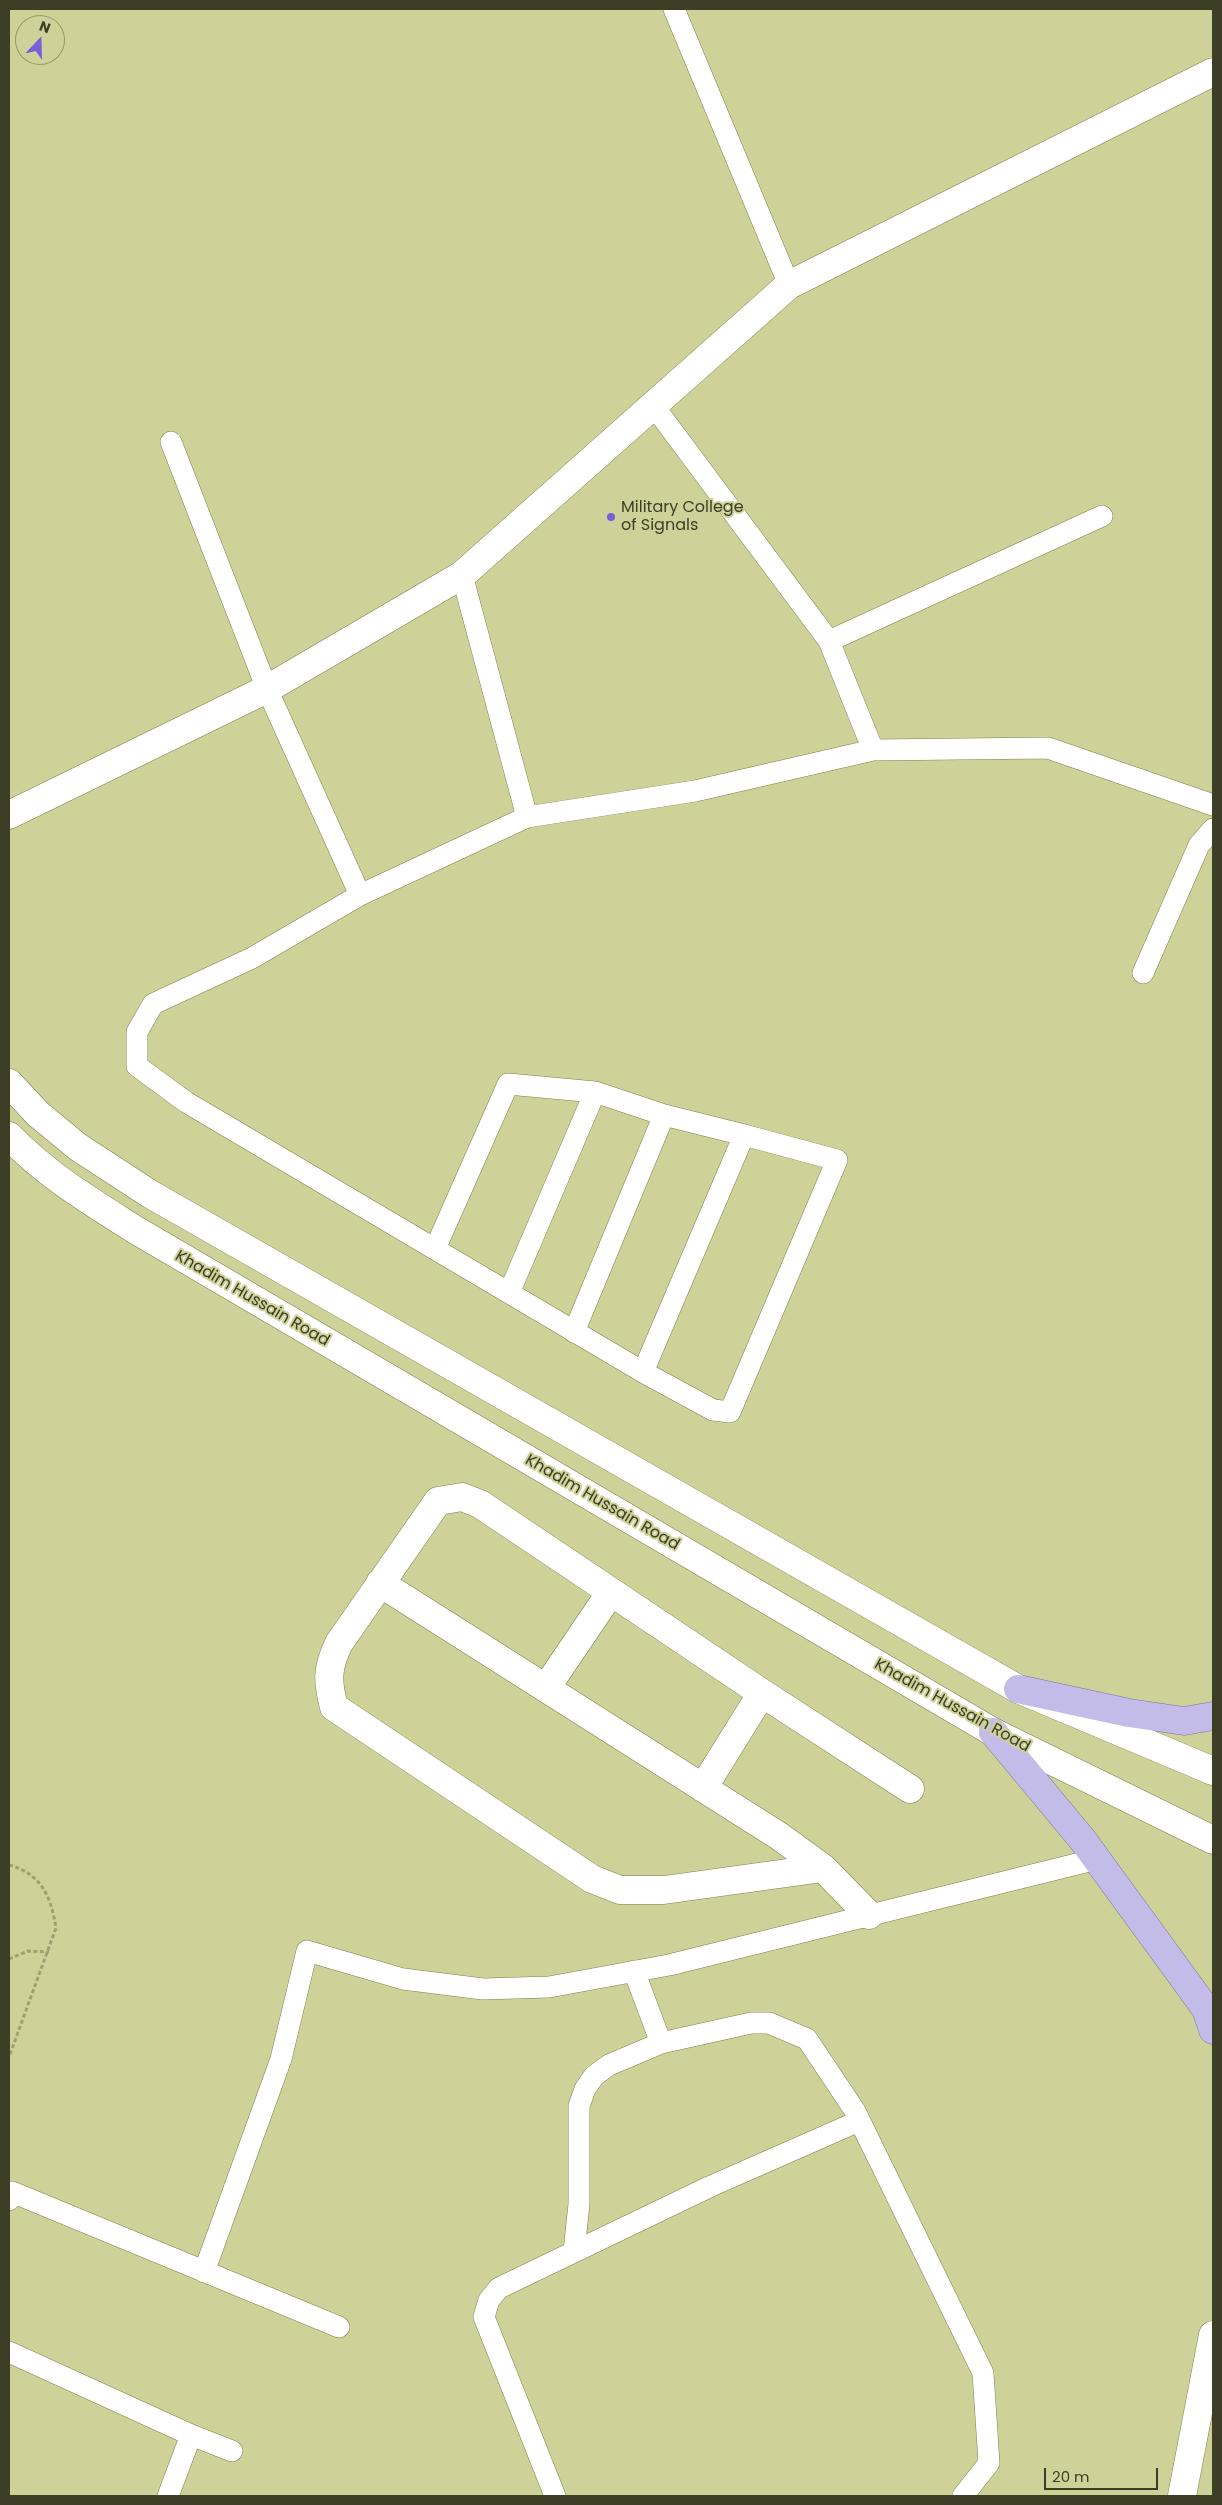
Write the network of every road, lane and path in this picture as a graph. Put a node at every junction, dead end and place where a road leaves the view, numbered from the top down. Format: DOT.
graph roads {
  1 [pos="674,9"];
  2 [pos="1213,72"];
  3 [pos="789,286"];
  4 [pos="653,405"];
  5 [pos="171,442"];
  6 [pos="1102,516"];
  7 [pos="462,575"];
  8 [pos="828,641"];
  9 [pos="267,689"];
  10 [pos="873,750"];
  11 [pos="1213,804"];
  12 [pos="9,815"];
  13 [pos="527,817"];
  14 [pos="1213,829"];
  15 [pos="360,895"];
  16 [pos="1143,973"];
  17 [pos="9,1083"];
  18 [pos="595,1092"];
  19 [pos="664,1116"];
  20 [pos="744,1135"];
  21 [pos="9,1136"];
  22 [pos="435,1249"];
  23 [pos="508,1293"];
  24 [pos="574,1332"];
  25 [pos="643,1372"];
  26 [pos="380,1583"];
  27 [pos="610,1592"];
  28 [pos="546,1688"];
  29 [pos="1018,1689"];
  30 [pos="762,1693"];
  31 [pos="1213,1716"];
  32 [pos="993,1732"];
  33 [pos="1213,1771"];
  34 [pos="703,1788"];
  35 [pos="910,1789"];
  36 [pos="1213,1840"];
  37 [pos="1097,1859"];
  38 [pos="9,1865"];
  39 [pos="823,1868"];
  40 [pos="869,1915"];
  41 [pos="49,1952"];
  42 [pos="9,1959"];
  43 [pos="634,1972"];
  44 [pos="1213,2030"];
  45 [pos="661,2043"];
  46 [pos="9,2057"];
  47 [pos="859,2121"];
  48 [pos="9,2200"];
  49 [pos="574,2251"];
  50 [pos="204,2272"];
  51 [pos="339,2327"];
  52 [pos="1213,2335"];
  53 [pos="9,2352"];
  54 [pos="190,2435"];
  55 [pos="232,2451"];
  56 [pos="168,2496"];
  57 [pos="556,2496"];
  58 [pos="963,2496"];
  59 [pos="1182,2496"];
  1 -- 3 [label="lane"];
  2 -- 3 [label="street"];
  3 -- 4 [label="street"];
  4 -- 7 [label="street"];
  4 -- 8 [label="lane"];
  5 -- 9 [label="lane"];
  6 -- 8 [label="lane"];
  7 -- 9 [label="street"];
  7 -- 13 [label="lane"];
  8 -- 10 [label="lane"];
  9 -- 12 [label="street"];
  9 -- 15 [label="lane"];
  10 -- 11 [label="lane"];
  10 -- 13 [label="lane"];
  13 -- 15 [label="lane"];
  14 -- 16 [label="lane"];
  15 -- 22 [label="lane"];
  17 -- 29 [label="street"];
  18 -- 19 [label="lane"];
  18 -- 22 [label="lane"];
  18 -- 23 [label="lane"];
  19 -- 20 [label="lane"];
  19 -- 24 [label="lane"];
  20 -- 25 [label="lane"];
  20 -- 25 [label="lane"];
  21 -- 32 [label="street, Khadim Hussain Road"];
  22 -- 23 [label="lane"];
  23 -- 24 [label="lane"];
  24 -- 25 [label="lane"];
  26 -- 27 [label="street"];
  26 -- 28 [label="street"];
  26 -- 39 [label="street"];
  27 -- 28 [label="street"];
  27 -- 30 [label="street"];
  28 -- 34 [label="street"];
  29 -- 31 [label="main road"];
  29 -- 33 [label="street"];
  30 -- 34 [label="street"];
  30 -- 35 [label="street"];
  32 -- 36 [label="street, Khadim Hussain Road"];
  32 -- 37 [label="main road"];
  34 -- 39 [label="street"];
  37 -- 40 [label="lane"];
  37 -- 44 [label="main road"];
  38 -- 41 [label="path"];
  39 -- 40 [label="street"];
  40 -- 43 [label="lane"];
  41 -- 42 [label="path"];
  41 -- 46 [label="path"];
  43 -- 45 [label="lane"];
  43 -- 50 [label="lane"];
  45 -- 47 [label="lane"];
  45 -- 49 [label="lane"];
  47 -- 49 [label="lane"];
  47 -- 58 [label="lane"];
  48 -- 50 [label="lane"];
  49 -- 57 [label="lane"];
  50 -- 51 [label="lane"];
  52 -- 59 [label="street"];
  53 -- 54 [label="lane"];
  54 -- 55 [label="lane"];
  54 -- 56 [label="lane"];
}
